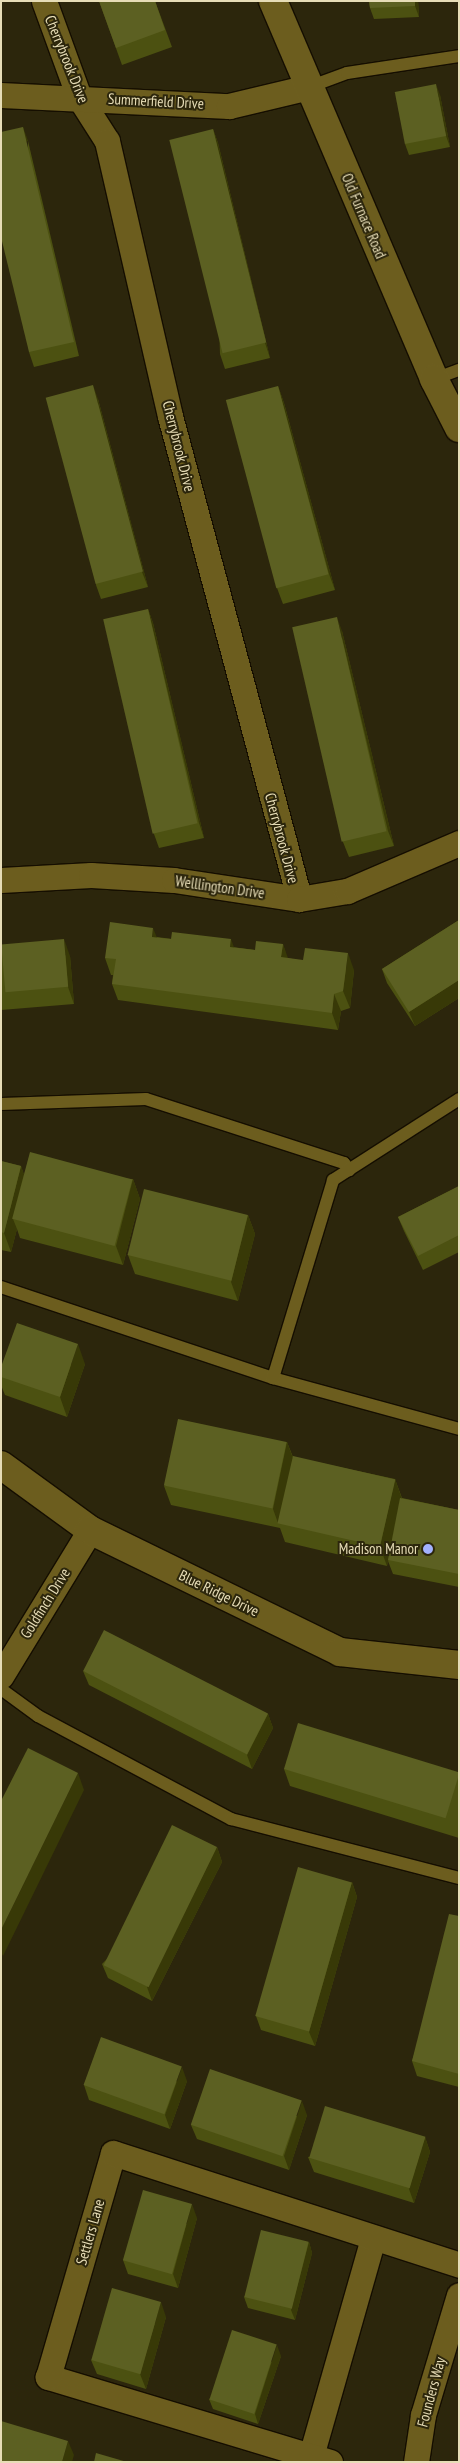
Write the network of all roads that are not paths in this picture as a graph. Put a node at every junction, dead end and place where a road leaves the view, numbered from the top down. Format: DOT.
graph roads {
  1 [pos="44,1"];
  2 [pos="273,1"];
  3 [pos="459,56"];
  4 [pos="309,87"];
  5 [pos="1,95"];
  6 [pos="79,97"];
  7 [pos="447,375"];
  8 [pos="459,428"];
  9 [pos="459,843"];
  10 [pos="1,880"];
  11 [pos="298,898"];
  12 [pos="459,1100"];
  13 [pos="1,1104"];
  14 [pos="349,1170"];
  15 [pos="1,1287"];
  16 [pos="272,1378"];
  17 [pos="459,1429"];
  18 [pos="1,1465"];
  19 [pos="90,1530"];
  20 [pos="459,1664"];
  21 [pos="1,1676"];
  22 [pos="1,1689"];
  23 [pos="459,1878"];
  24 [pos="373,2238"];
  25 [pos="459,2265"];
  26 [pos="459,2295"];
  27 [pos="321,2459"];
  28 [pos="416,2462"];
  1 -- 6 [label="street, Cherrybrook Drive"];
  2 -- 4 [label="street, Old Furnace Road"];
  3 -- 4 [label="lane"];
  4 -- 6 [label="street, Summerfield Drive"];
  4 -- 7 [label="street, Old Furnace Road"];
  5 -- 6 [label="street, Summerfield Drive"];
  6 -- 11 [label="street, Cherrybrook Drive"];
  7 -- 8 [label="street, Old Furnace Road"];
  9 -- 11 [label="street, Welllington Drive"];
  10 -- 11 [label="street, Welllington Drive"];
  12 -- 14 [label="lane"];
  13 -- 14 [label="lane"];
  14 -- 16 [label="lane"];
  15 -- 16 [label="lane"];
  16 -- 17 [label="lane"];
  18 -- 19 [label="street, Blue Ridge Drive"];
  19 -- 20 [label="street, Blue Ridge Drive"];
  19 -- 21 [label="street, Goldfinch Drive"];
  22 -- 23 [label="lane"];
  24 -- 25 [label="street, Settlers Lane"];
  24 -- 27 [label="street"];
  24 -- 27 [label="street, Settlers Lane"];
  26 -- 28 [label="street, Founders Way"];
}
